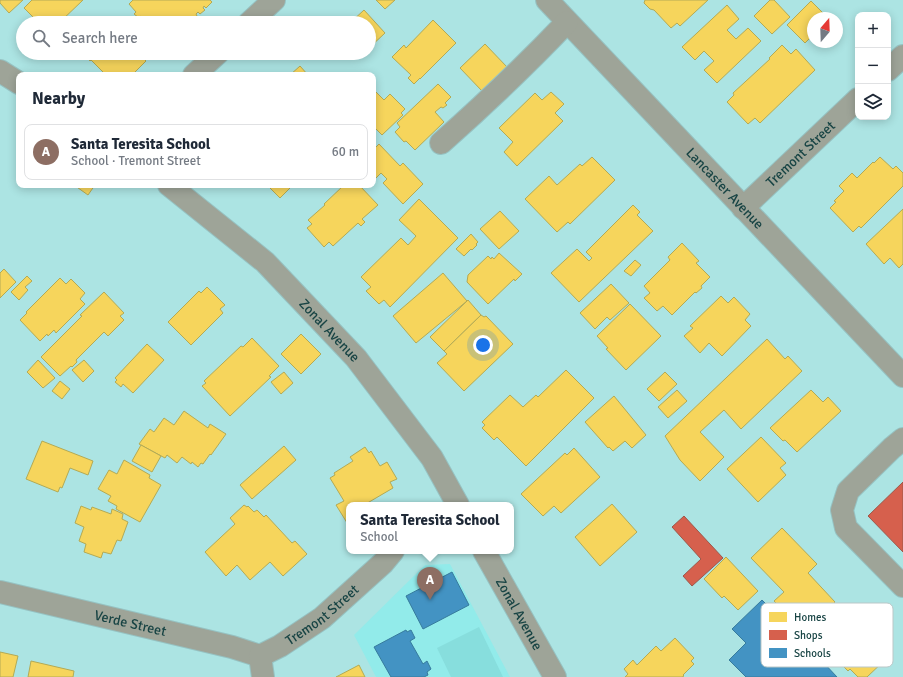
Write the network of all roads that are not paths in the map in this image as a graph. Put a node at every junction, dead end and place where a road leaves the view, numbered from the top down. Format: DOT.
graph roads {
  1 [pos="274,0"];
  2 [pos="547,0"];
  3 [pos="257,16"];
  4 [pos="568,22"];
  5 [pos="903,56"];
  6 [pos="210,60"];
  7 [pos="891,67"];
  8 [pos="0,71"];
  9 [pos="197,72"];
  10 [pos="16,81"];
  11 [pos="855,102"];
  12 [pos="440,143"];
  13 [pos="173,188"];
  14 [pos="743,208"];
  15 [pos="903,376"];
  16 [pos="903,438"];
  17 [pos="449,501"];
  18 [pos="390,554"];
  19 [pos="486,554"];
  20 [pos="903,586"];
  21 [pos="0,592"];
  22 [pos="262,666"];
  23 [pos="555,677"];
  1 -- 3 [label="street"];
  2 -- 4 [label="street, Lancaster Avenue"];
  4 -- 12 [label="street"];
  4 -- 14 [label="street, Lancaster Avenue"];
  5 -- 7 [label="street"];
  6 -- 9 [label="street"];
  8 -- 10 [label="street"];
  11 -- 14 [label="street, Tremont Street"];
  13 -- 17 [label="street, Zonal Avenue"];
  14 -- 15 [label="street, Lancaster Avenue"];
  16 -- 20 [label="street"];
  18 -- 22 [label="street, Tremont Street"];
  19 -- 23 [label="street, Zonal Avenue"];
  21 -- 22 [label="street, Verde Street"];
}
